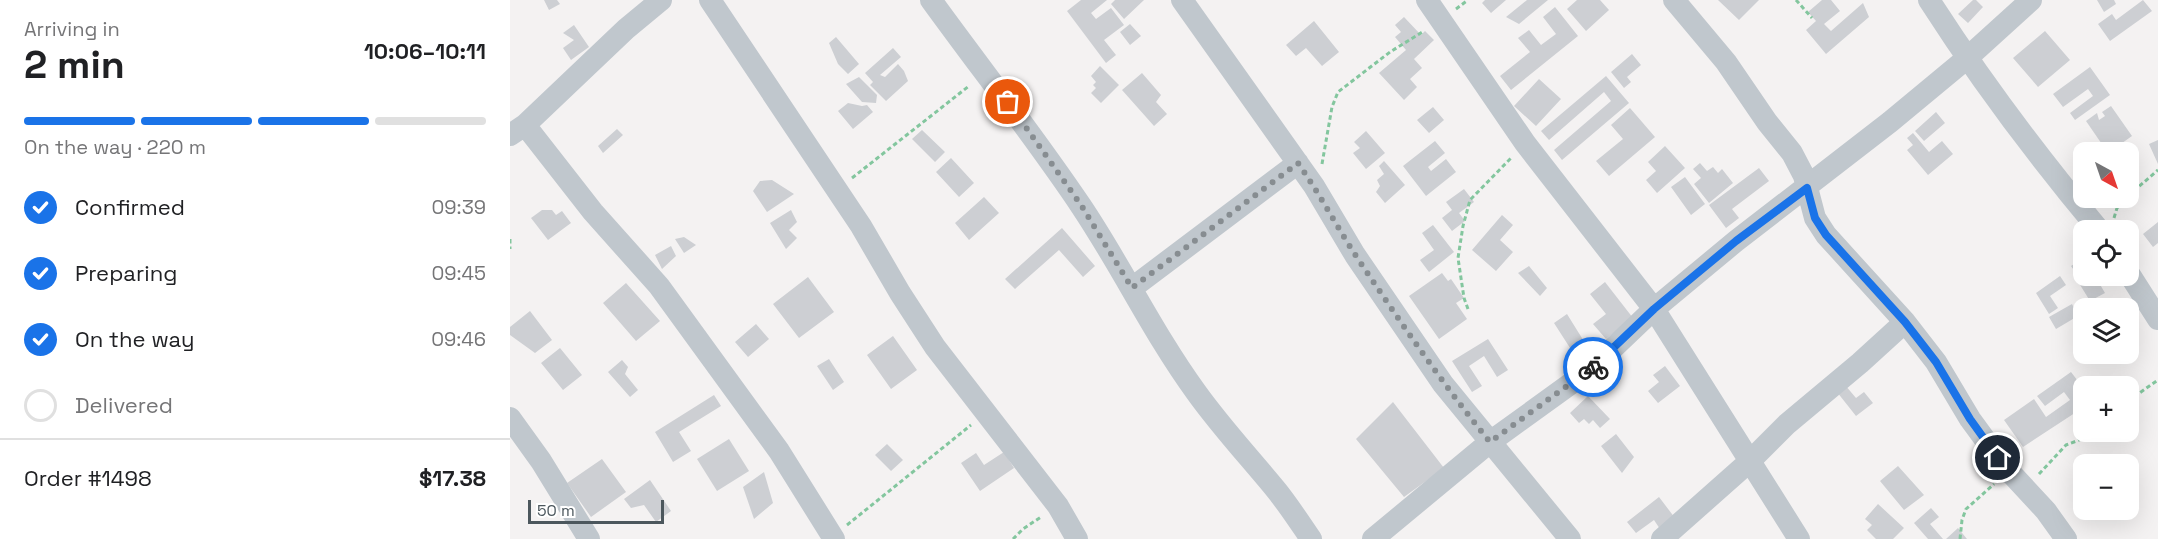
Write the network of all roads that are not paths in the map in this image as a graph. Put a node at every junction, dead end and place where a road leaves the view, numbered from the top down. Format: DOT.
graph roads {
  1 [pos="661,0"];
  2 [pos="710,0"];
  3 [pos="931,0"];
  4 [pos="1182,0"];
  5 [pos="1427,0"];
  6 [pos="1674,0"];
  7 [pos="1929,0"];
  8 [pos="2031,0"];
  9 [pos="1966,59"];
  10 [pos="518,130"];
  11 [pos="1298,163"];
  12 [pos="1807,188"];
  13 [pos="2099,220"];
  14 [pos="2137,286"];
  15 [pos="1132,288"];
  16 [pos="1654,309"];
  17 [pos="2158,318"];
  18 [pos="1905,322"];
  19 [pos="510,418"];
  20 [pos="1490,442"];
  21 [pos="1750,462"];
  22 [pos="832,538"];
  23 [pos="590,539"];
  24 [pos="1077,539"];
  25 [pos="1311,539"];
  26 [pos="1373,539"];
  27 [pos="1570,539"];
  28 [pos="1662,539"];
  29 [pos="1799,539"];
  30 [pos="2066,539"];
  1 -- 10 [label="street"];
  2 -- 24 [label="street"];
  3 -- 15 [label="street"];
  4 -- 11 [label="street"];
  5 -- 16 [label="street"];
  6 -- 12 [label="street"];
  7 -- 9 [label="street"];
  8 -- 9 [label="street"];
  9 -- 12 [label="street"];
  9 -- 13 [label="street"];
  10 -- 22 [label="street"];
  11 -- 15 [label="street"];
  11 -- 20 [label="street"];
  12 -- 16 [label="street"];
  12 -- 18 [label="street"];
  14 -- 17 [label="street"];
  15 -- 25 [label="street"];
  16 -- 20 [label="street"];
  16 -- 21 [label="street"];
  18 -- 21 [label="street"];
  18 -- 30 [label="street"];
  19 -- 23 [label="street"];
  20 -- 26 [label="street"];
  20 -- 27 [label="street"];
  21 -- 28 [label="street"];
  21 -- 29 [label="street"];
}
